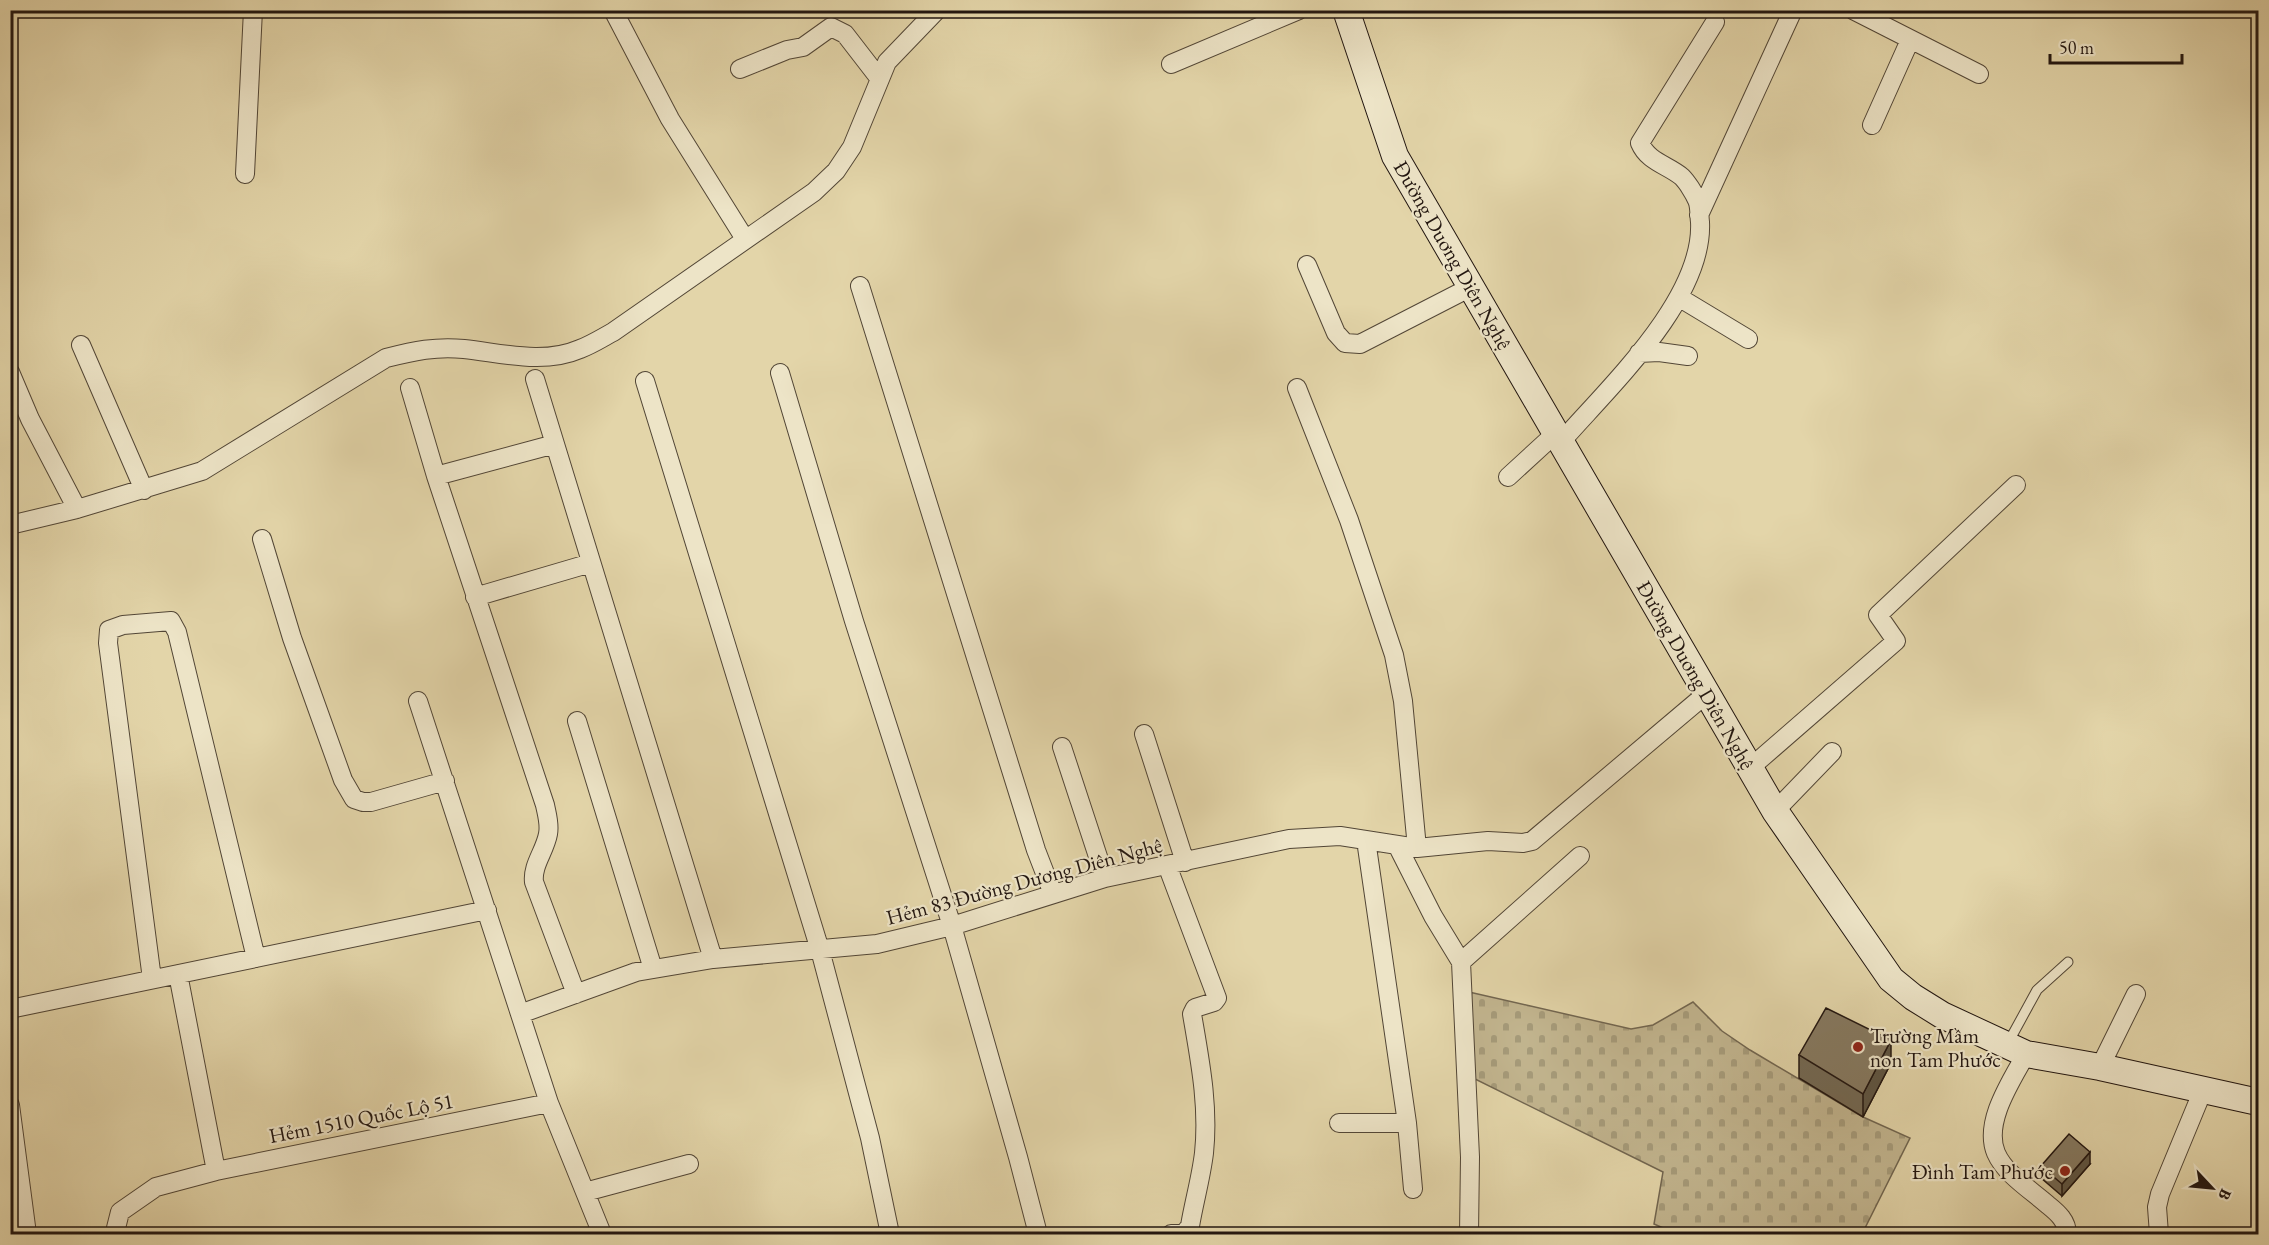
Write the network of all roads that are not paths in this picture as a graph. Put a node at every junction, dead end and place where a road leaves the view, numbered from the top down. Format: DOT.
graph roads {
  1 [pos="253,10"];
  2 [pos="613,10"];
  3 [pos="937,10"];
  4 [pos="1299,10"];
  5 [pos="1346,10"];
  6 [pos="1793,10"];
  7 [pos="1857,11"];
  8 [pos="1715,22"];
  9 [pos="1910,39"];
  10 [pos="1171,64"];
  11 [pos="740,69"];
  12 [pos="1978,74"];
  13 [pos="879,78"];
  14 [pos="1872,125"];
  15 [pos="245,174"];
  16 [pos="1699,215"];
  17 [pos="746,239"];
  18 [pos="1307,266"];
  19 [pos="860,286"];
  20 [pos="1471,287"];
  21 [pos="1680,298"];
  22 [pos="1748,339"];
  23 [pos="81,345"];
  24 [pos="1639,353"];
  25 [pos="1688,356"];
  26 [pos="10,372"];
  27 [pos="780,373"];
  28 [pos="535,379"];
  29 [pos="645,381"];
  30 [pos="410,388"];
  31 [pos="1297,388"];
  32 [pos="1558,438"];
  33 [pos="555,444"];
  34 [pos="436,476"];
  35 [pos="1508,477"];
  36 [pos="2016,485"];
  37 [pos="144,490"];
  38 [pos="77,509"];
  39 [pos="10,525"];
  40 [pos="262,539"];
  41 [pos="591,563"];
  42 [pos="475,597"];
  43 [pos="1706,694"];
  44 [pos="418,701"];
  45 [pos="578,722"];
  46 [pos="1144,734"];
  47 [pos="1062,747"];
  48 [pos="1832,752"];
  49 [pos="1750,768"];
  50 [pos="445,781"];
  51 [pos="1775,812"];
  52 [pos="1366,840"];
  53 [pos="1398,847"];
  54 [pos="1418,848"];
  55 [pos="1580,856"];
  56 [pos="1176,863"];
  57 [pos="1105,878"];
  58 [pos="1053,894"];
  59 [pos="487,910"];
  60 [pos="952,927"];
  61 [pos="820,950"];
  62 [pos="256,958"];
  63 [pos="713,959"];
  64 [pos="1461,962"];
  65 [pos="2068,962"];
  66 [pos="653,969"];
  67 [pos="178,974"];
  68 [pos="152,980"];
  69 [pos="576,994"];
  70 [pos="2136,994"];
  71 [pos="10,1009"];
  72 [pos="520,1014"];
  73 [pos="2017,1050"];
  74 [pos="2100,1067"];
  75 [pos="2203,1090"];
  76 [pos="2259,1102"];
  77 [pos="549,1103"];
  78 [pos="10,1105"];
  79 [pos="1339,1123"];
  80 [pos="1407,1123"];
  81 [pos="689,1164"];
  82 [pos="216,1171"];
  83 [pos="1413,1189"];
  84 [pos="585,1192"];
  85 [pos="27,1234"];
  86 [pos="117,1234"];
  87 [pos="602,1234"];
  88 [pos="890,1234"];
  89 [pos="1038,1234"];
  90 [pos="1171,1234"];
  91 [pos="1469,1234"];
  92 [pos="2067,1234"];
  93 [pos="2159,1234"];
  1 -- 15 [label="street"];
  2 -- 17 [label="street"];
  3 -- 13 [label="street"];
  4 -- 10 [label="street"];
  5 -- 20 [label="street, Đường Duơng Diên Nghệ"];
  6 -- 16 [label="street"];
  7 -- 9 [label="street"];
  8 -- 16 [label="street"];
  9 -- 12 [label="street"];
  9 -- 14 [label="street"];
  11 -- 13 [label="street"];
  13 -- 17 [label="street"];
  16 -- 21 [label="street"];
  17 -- 37 [label="street"];
  18 -- 20 [label="street"];
  19 -- 58 [label="street"];
  20 -- 32 [label="street, Đường Duơng Diên Nghệ"];
  21 -- 22 [label="street"];
  21 -- 24 [label="street"];
  23 -- 37 [label="street"];
  24 -- 25 [label="street"];
  24 -- 32 [label="street"];
  26 -- 38 [label="street"];
  27 -- 60 [label="street"];
  28 -- 33 [label="street"];
  29 -- 61 [label="street"];
  30 -- 34 [label="street"];
  31 -- 54 [label="street"];
  32 -- 35 [label="street"];
  32 -- 43 [label="street, Đường Duơng Diên Nghệ"];
  33 -- 34 [label="street"];
  33 -- 41 [label="street"];
  34 -- 42 [label="street"];
  36 -- 49 [label="street"];
  37 -- 38 [label="street"];
  38 -- 39 [label="street"];
  40 -- 50 [label="street"];
  41 -- 42 [label="street"];
  41 -- 63 [label="street"];
  42 -- 69 [label="street"];
  43 -- 49 [label="street, Đường Duơng Diên Nghệ"];
  43 -- 54 [label="street, Hẻm 83 Đường Dương Diên Nghệ"];
  44 -- 50 [label="street"];
  45 -- 66 [label="street"];
  46 -- 56 [label="street"];
  47 -- 57 [label="street"];
  48 -- 51 [label="street"];
  49 -- 51 [label="street, Đường Duơng Diên Nghệ"];
  50 -- 59 [label="street"];
  51 -- 73 [label="street, Đường Duơng Diên Nghệ"];
  52 -- 53 [label="street, Hẻm 83 Đường Dương Diên Nghệ"];
  52 -- 56 [label="street, Hẻm 83 Đường Dương Diên Nghệ"];
  52 -- 80 [label="street"];
  53 -- 54 [label="street, Hẻm 83 Đường Dương Diên Nghệ"];
  53 -- 64 [label="street"];
  55 -- 64 [label="street"];
  56 -- 57 [label="street, Hẻm 83 Đường Dương Diên Nghệ"];
  56 -- 90 [label="street"];
  57 -- 58 [label="street, Hẻm 83 Đường Dương Diên Nghệ"];
  58 -- 60 [label="street, Hẻm 83 Đường Dương Diên Nghệ"];
  59 -- 62 [label="street"];
  59 -- 72 [label="street"];
  60 -- 61 [label="street, Hẻm 83 Đường Dương Diên Nghệ"];
  60 -- 89 [label="street"];
  61 -- 63 [label="street, Hẻm 83 Đường Dương Diên Nghệ"];
  61 -- 88 [label="street"];
  62 -- 67 [label="street"];
  62 -- 68 [label="street"];
  63 -- 66 [label="street, Hẻm 83 Đường Dương Diên Nghệ"];
  64 -- 91 [label="street"];
  65 -- 73 [label="lane"];
  66 -- 69 [label="street, Hẻm 83 Đường Dương Diên Nghệ"];
  67 -- 68 [label="street"];
  67 -- 82 [label="street"];
  68 -- 71 [label="street"];
  69 -- 72 [label="street, Hẻm 83 Đường Dương Diên Nghệ"];
  70 -- 74 [label="street"];
  72 -- 77 [label="street"];
  73 -- 74 [label="street, Đường Duơng Diên Nghệ"];
  73 -- 92 [label="street"];
  74 -- 75 [label="street, Đường Duơng Diên Nghệ"];
  75 -- 76 [label="street, Đường Duơng Diên Nghệ"];
  75 -- 93 [label="street"];
  77 -- 82 [label="street, Hẻm 1510 Quốc Lộ 51"];
  77 -- 84 [label="street"];
  78 -- 85 [label="street"];
  79 -- 80 [label="street"];
  80 -- 83 [label="street"];
  81 -- 84 [label="street"];
  82 -- 86 [label="street, Hẻm 1510 Quốc Lộ 51"];
  84 -- 87 [label="street"];
}
